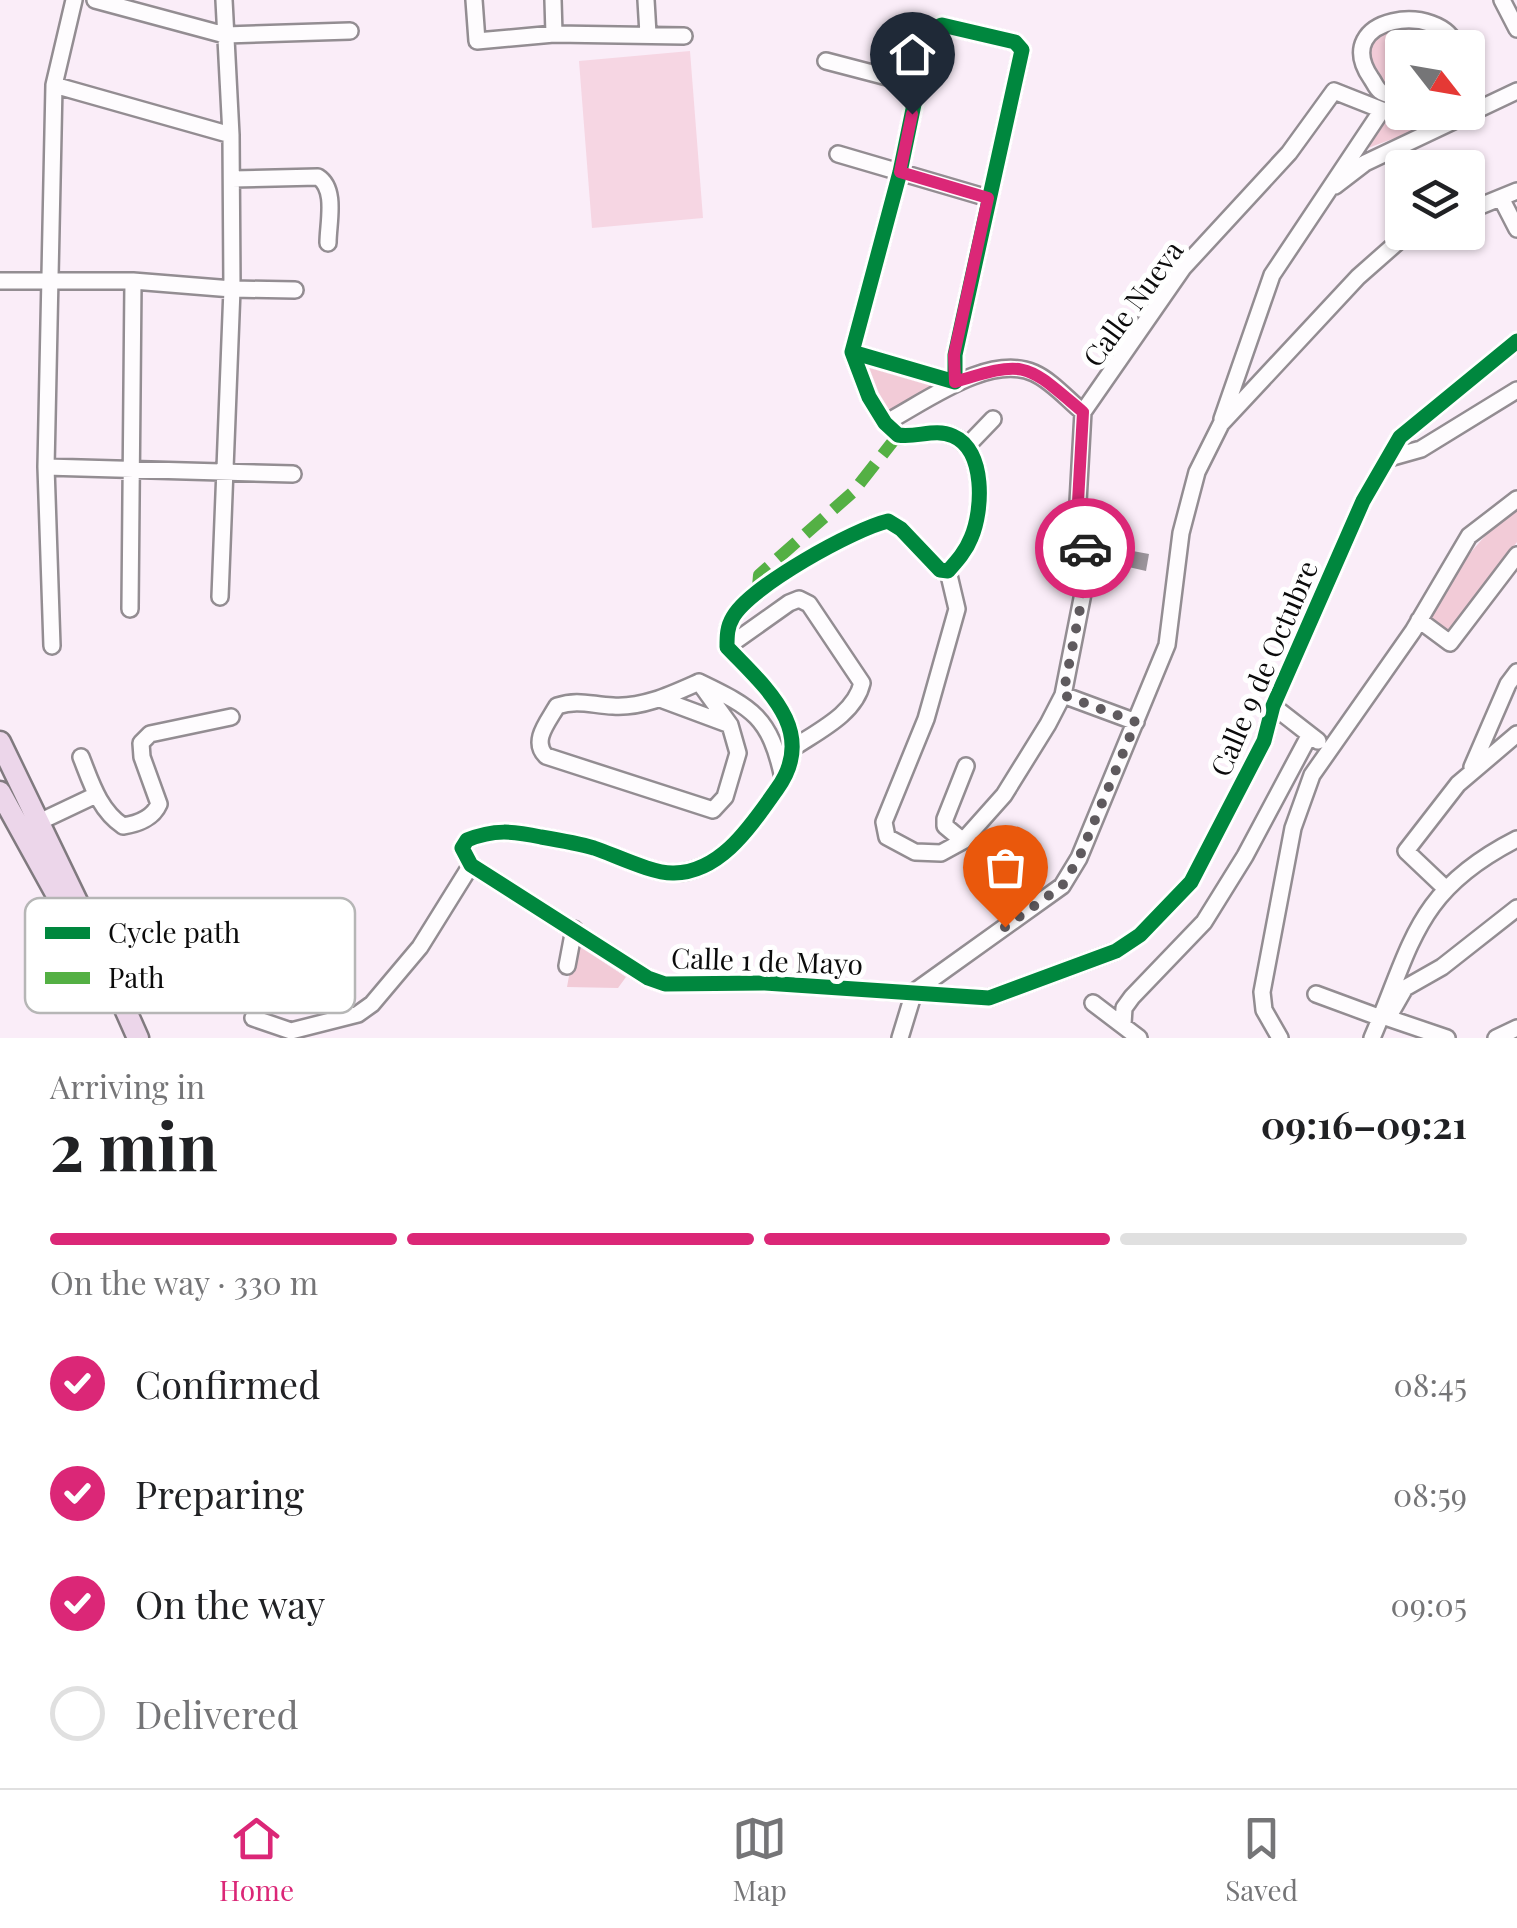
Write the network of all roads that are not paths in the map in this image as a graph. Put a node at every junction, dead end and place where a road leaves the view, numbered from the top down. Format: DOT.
graph roads {
  1 [pos="74,0"];
  2 [pos="95,0"];
  3 [pos="224,0"];
  4 [pos="474,0"];
  5 [pos="552,0"];
  6 [pos="646,0"];
  7 [pos="1502,0"];
  8 [pos="1517,29"];
  9 [pos="1452,30"];
  10 [pos="350,31"];
  11 [pos="554,34"];
  12 [pos="648,34"];
  13 [pos="224,35"];
  14 [pos="684,36"];
  15 [pos="826,61"];
  16 [pos="54,85"];
  17 [pos="918,85"];
  18 [pos="1517,91"];
  19 [pos="1385,93"];
  20 [pos="1485,103"];
  21 [pos="1382,110"];
  22 [pos="1385,110"];
  23 [pos="1429,130"];
  24 [pos="231,135"];
  25 [pos="838,154"];
  26 [pos="900,172"];
  27 [pos="232,179"];
  28 [pos="1517,191"];
  29 [pos="1324,194"];
  30 [pos="988,198"];
  31 [pos="1501,198"];
  32 [pos="1485,204"];
  33 [pos="1517,229"];
  34 [pos="328,244"];
  35 [pos="1389,250"];
  36 [pos="49,280"];
  37 [pos="0,281"];
  38 [pos="133,281"];
  39 [pos="232,289"];
  40 [pos="295,290"];
  41 [pos="1517,341"];
  42 [pos="852,352"];
  43 [pos="955,382"];
  44 [pos="1517,390"];
  45 [pos="1083,412"];
  46 [pos="993,418"];
  47 [pos="885,423"];
  48 [pos="1221,424"];
  49 [pos="967,446"];
  50 [pos="1389,458"];
  51 [pos="46,467"];
  52 [pos="132,471"];
  53 [pos="224,472"];
  54 [pos="293,474"];
  55 [pos="1517,499"];
  56 [pos="1517,555"];
  57 [pos="948,571"];
  58 [pos="220,598"];
  59 [pos="130,610"];
  60 [pos="1419,620"];
  61 [pos="52,646"];
  62 [pos="727,648"];
  63 [pos="1517,672"];
  64 [pos="699,682"];
  65 [pos="1063,695"];
  66 [pos="660,699"];
  67 [pos="1273,706"];
  68 [pos="231,717"];
  69 [pos="1136,722"];
  70 [pos="730,725"];
  71 [pos="1517,734"];
  72 [pos="1309,736"];
  73 [pos="0,742"];
  74 [pos="1330,747"];
  75 [pos="793,748"];
  76 [pos="81,757"];
  77 [pos="966,766"];
  78 [pos="1470,772"];
  79 [pos="784,780"];
  80 [pos="0,792"];
  81 [pos="96,795"];
  82 [pos="39,822"];
  83 [pos="1517,839"];
  84 [pos="963,840"];
  85 [pos="471,865"];
  86 [pos="1444,888"];
  87 [pos="58,898"];
  88 [pos="74,898"];
  89 [pos="1517,908"];
  90 [pos="574,928"];
  91 [pos="567,966"];
  92 [pos="914,992"];
  93 [pos="1316,994"];
  94 [pos="1093,1003"];
  95 [pos="127,1013"];
  96 [pos="253,1018"];
  97 [pos="1384,1018"];
  98 [pos="1123,1024"];
  99 [pos="1517,1028"];
  100 [pos="138,1038"];
  101 [pos="900,1038"];
  102 [pos="1139,1038"];
  103 [pos="1280,1038"];
  104 [pos="1372,1038"];
  105 [pos="1447,1038"];
  106 [pos="1496,1038"];
  1 -- 16 [label="street"];
  2 -- 13 [label="street"];
  3 -- 13 [label="street"];
  4 -- 11 [label="street"];
  5 -- 11 [label="street"];
  6 -- 12 [label="street"];
  7 -- 8 [label="street"];
  9 -- 19 [label="street"];
  10 -- 13 [label="street"];
  11 -- 12 [label="street"];
  12 -- 14 [label="street"];
  13 -- 24 [label="street"];
  15 -- 17 [label="street"];
  16 -- 24 [label="street"];
  16 -- 36 [label="street"];
  17 -- 26 [label="street"];
  17 -- 30 [label="street"];
  18 -- 20 [label="street"];
  21 -- 22 [label="street"];
  21 -- 29 [label="street"];
  21 -- 45 [label="street, Calle Nueva"];
  23 -- 29 [label="street"];
  24 -- 27 [label="street"];
  25 -- 26 [label="street"];
  26 -- 30 [label="street"];
  26 -- 42 [label="street"];
  27 -- 34 [label="street"];
  27 -- 39 [label="street"];
  28 -- 31 [label="street"];
  29 -- 48 [label="street"];
  30 -- 43 [label="street"];
  31 -- 32 [label="street"];
  31 -- 33 [label="street"];
  35 -- 48 [label="street"];
  36 -- 37 [label="street"];
  36 -- 38 [label="street"];
  36 -- 51 [label="street"];
  38 -- 39 [label="street"];
  38 -- 52 [label="street"];
  39 -- 40 [label="street"];
  39 -- 53 [label="street"];
  41 -- 50 [label="street, Calle 9 de Octubre"];
  42 -- 43 [label="street"];
  42 -- 47 [label="street"];
  43 -- 45 [label="street"];
  43 -- 47 [label="street"];
  44 -- 50 [label="street"];
  45 -- 65 [label="street"];
  46 -- 49 [label="street"];
  47 -- 49 [label="street"];
  48 -- 69 [label="street"];
  49 -- 57 [label="street"];
  50 -- 67 [label="street, Calle 9 de Octubre"];
  51 -- 52 [label="street"];
  51 -- 61 [label="street"];
  52 -- 53 [label="street"];
  52 -- 59 [label="street"];
  53 -- 54 [label="street"];
  53 -- 58 [label="street"];
  55 -- 60 [label="street"];
  56 -- 60 [label="street"];
  57 -- 62 [label="street"];
  57 -- 84 [label="street"];
  60 -- 74 [label="street"];
  62 -- 75 [label="street"];
  62 -- 75 [label="street"];
  63 -- 78 [label="street"];
  64 -- 66 [label="street"];
  64 -- 70 [label="street"];
  64 -- 79 [label="street"];
  65 -- 69 [label="street"];
  65 -- 84 [label="street"];
  66 -- 70 [label="street"];
  66 -- 70 [label="street"];
  67 -- 72 [label="street"];
  67 -- 92 [label="street, Calle 9 de Octubre"];
  68 -- 81 [label="street"];
  69 -- 92 [label="street"];
  71 -- 78 [label="street"];
  72 -- 74 [label="street"];
  72 -- 98 [label="street"];
  73 -- 82 [label="main road"];
  74 -- 103 [label="street"];
  75 -- 79 [label="street"];
  76 -- 81 [label="street"];
  77 -- 84 [label="street"];
  78 -- 86 [label="street"];
  79 -- 85 [label="street"];
  80 -- 87 [label="main road"];
  81 -- 82 [label="street"];
  82 -- 88 [label="main road"];
  83 -- 86 [label="street"];
  85 -- 90 [label="street, Calle 1 de Mayo"];
  85 -- 96 [label="street"];
  86 -- 97 [label="street"];
  89 -- 97 [label="street"];
  90 -- 91 [label="street"];
  90 -- 92 [label="street, Calle 1 de Mayo"];
  92 -- 101 [label="street"];
  93 -- 97 [label="street"];
  94 -- 98 [label="street"];
  95 -- 100 [label="main road"];
  97 -- 104 [label="street"];
  97 -- 105 [label="street"];
  98 -- 102 [label="street"];
  99 -- 106 [label="street"];
}
